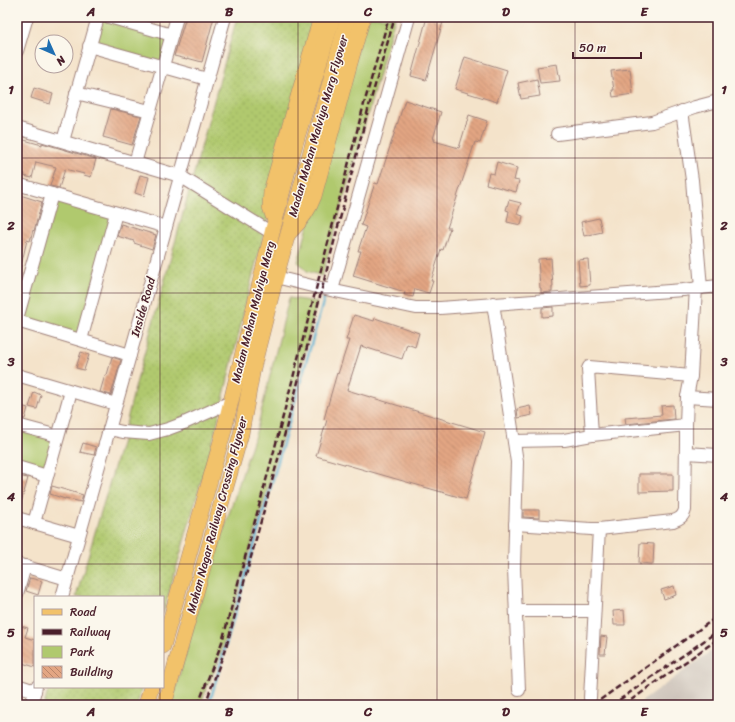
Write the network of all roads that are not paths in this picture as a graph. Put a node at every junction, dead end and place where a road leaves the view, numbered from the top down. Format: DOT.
graph roads {
  1 [pos="27,17"];
  2 [pos="98,17"];
  3 [pos="108,17"];
  4 [pos="177,17"];
  5 [pos="225,17"];
  6 [pos="321,17"];
  7 [pos="333,17"];
  8 [pos="348,17"];
  9 [pos="363,17"];
  10 [pos="409,17"];
  11 [pos="172,35"];
  12 [pos="89,46"];
  13 [pos="17,52"];
  14 [pos="163,67"];
  15 [pos="207,79"];
  16 [pos="76,92"];
  17 [pos="718,101"];
  18 [pos="682,111"];
  19 [pos="150,112"];
  20 [pos="17,128"];
  21 [pos="557,134"];
  22 [pos="63,141"];
  23 [pos="135,163"];
  24 [pos="180,176"];
  25 [pos="17,184"];
  26 [pos="52,194"];
  27 [pos="116,213"];
  28 [pos="166,227"];
  29 [pos="273,228"];
  30 [pos="287,235"];
  31 [pos="276,277"];
  32 [pos="718,286"];
  33 [pos="699,288"];
  34 [pos="331,290"];
  35 [pos="493,303"];
  36 [pos="17,320"];
  37 [pos="81,340"];
  38 [pos="130,355"];
  39 [pos="17,375"];
  40 [pos="691,376"];
  41 [pos="71,391"];
  42 [pos="687,397"];
  43 [pos="718,399"];
  44 [pos="231,402"];
  45 [pos="116,404"];
  46 [pos="17,425"];
  47 [pos="686,425"];
  48 [pos="109,429"];
  49 [pos="592,435"];
  50 [pos="58,436"];
  51 [pos="514,441"];
  52 [pos="686,453"];
  53 [pos="718,455"];
  54 [pos="17,467"];
  55 [pos="47,476"];
  56 [pos="17,518"];
  57 [pos="34,523"];
  58 [pos="515,524"];
  59 [pos="599,529"];
  60 [pos="79,536"];
  61 [pos="21,565"];
  62 [pos="67,579"];
  63 [pos="17,594"];
  64 [pos="62,596"];
  65 [pos="516,611"];
  66 [pos="594,611"];
  67 [pos="164,642"];
  68 [pos="17,685"];
  69 [pos="152,688"];
  70 [pos="36,689"];
  71 [pos="519,690"];
  72 [pos="590,698"];
  73 [pos="31,705"];
  74 [pos="146,705"];
  75 [pos="164,705"];
  1 -- 13 [label="street"];
  2 -- 12 [label="street"];
  3 -- 11 [label="street"];
  4 -- 11 [label="street"];
  5 -- 15 [label="street, Inside Road"];
  6 -- 29 [label="main road"];
  7 -- 29 [label="main road, Madan Mohan Malviya Marg Flyover"];
  8 -- 30 [label="main road, Madan Mohan Malviya Marg Flyover"];
  9 -- 30 [label="main road"];
  10 -- 34 [label="street"];
  11 -- 14 [label="street"];
  12 -- 14 [label="street"];
  12 -- 16 [label="street"];
  14 -- 15 [label="street"];
  14 -- 19 [label="street"];
  15 -- 24 [label="street, Inside Road"];
  16 -- 19 [label="street"];
  16 -- 22 [label="street"];
  17 -- 18 [label="street"];
  18 -- 21 [label="street"];
  18 -- 33 [label="street"];
  19 -- 23 [label="street"];
  20 -- 22 [label="street"];
  22 -- 23 [label="street"];
  23 -- 24 [label="street"];
  24 -- 28 [label="street, Inside Road"];
  24 -- 29 [label="street"];
  25 -- 26 [label="street"];
  26 -- 27 [label="street"];
  26 -- 36 [label="street"];
  27 -- 28 [label="street"];
  27 -- 37 [label="street"];
  28 -- 38 [label="street, Inside Road"];
  29 -- 44 [label="main road, Madan Mohan Malviya Marg"];
  30 -- 31 [label="main road, Madan Mohan Malviya Marg"];
  31 -- 34 [label="street"];
  31 -- 75 [label="main road, Mohan Nagar Railway Crossing Flyover"];
  32 -- 33 [label="street"];
  33 -- 35 [label="street"];
  33 -- 40 [label="street"];
  34 -- 35 [label="street"];
  35 -- 51 [label="street"];
  36 -- 37 [label="street"];
  37 -- 38 [label="street"];
  38 -- 45 [label="street, Inside Road"];
  39 -- 41 [label="street"];
  40 -- 42 [label="street"];
  40 -- 49 [label="street"];
  41 -- 45 [label="street"];
  41 -- 50 [label="street"];
  42 -- 43 [label="street"];
  42 -- 47 [label="street"];
  44 -- 48 [label="street"];
  44 -- 67 [label="main road, Mohan Nagar Railway Crossing Flyover"];
  45 -- 48 [label="street, Inside Road"];
  46 -- 50 [label="street"];
  47 -- 49 [label="street"];
  47 -- 52 [label="street"];
  48 -- 60 [label="street, Inside Road"];
  49 -- 51 [label="street"];
  50 -- 55 [label="street"];
  51 -- 58 [label="street"];
  52 -- 53 [label="street"];
  52 -- 59 [label="street"];
  54 -- 55 [label="street"];
  55 -- 57 [label="street"];
  56 -- 57 [label="street"];
  57 -- 60 [label="street"];
  58 -- 59 [label="street"];
  58 -- 65 [label="street"];
  59 -- 66 [label="street"];
  60 -- 62 [label="street, Inside Road"];
  61 -- 62 [label="street"];
  61 -- 63 [label="street"];
  62 -- 64 [label="street, Inside Road"];
  65 -- 66 [label="street"];
  65 -- 71 [label="street"];
  66 -- 72 [label="street"];
  68 -- 70 [label="street"];
  69 -- 74 [label="main road"];
  70 -- 73 [label="street"];
}
